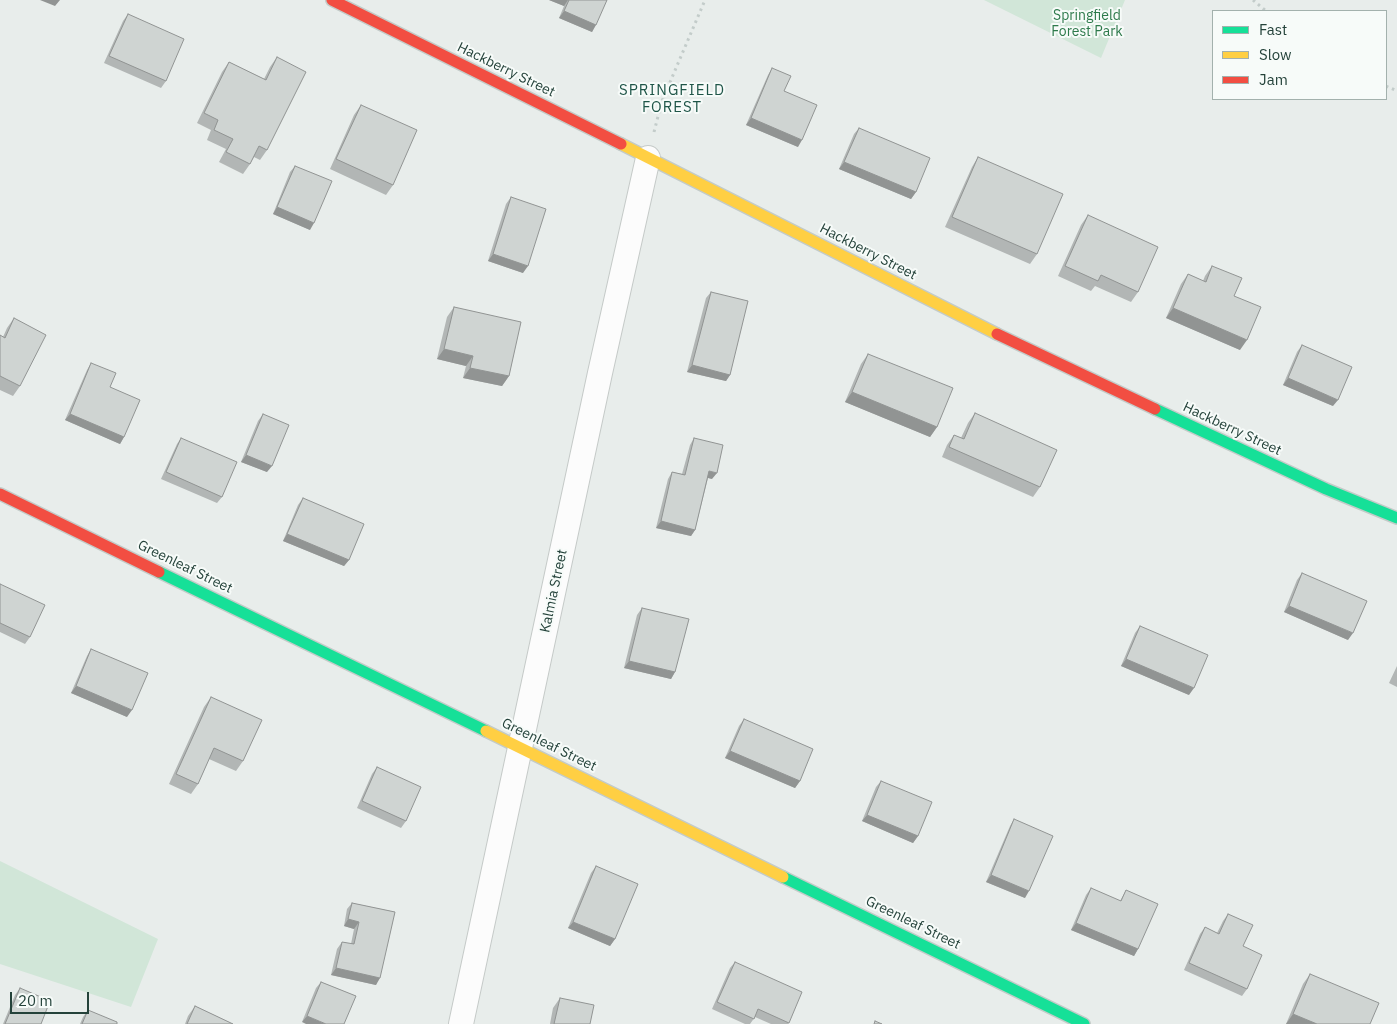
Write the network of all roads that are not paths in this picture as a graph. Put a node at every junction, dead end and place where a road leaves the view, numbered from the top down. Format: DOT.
graph roads {
  1 [pos="332,0"];
  2 [pos="648,158"];
  3 [pos="0,494"];
  4 [pos="1397,518"];
  5 [pos="520,748"];
  6 [pos="461,1024"];
  7 [pos="1084,1024"];
  1 -- 2 [label="street, Hackberry Street"];
  2 -- 4 [label="street, Hackberry Street"];
  2 -- 5 [label="street, Kalmia Street"];
  3 -- 5 [label="street, Greenleaf Street"];
  5 -- 6 [label="street, Kalmia Street"];
  5 -- 7 [label="street, Greenleaf Street"];
}
